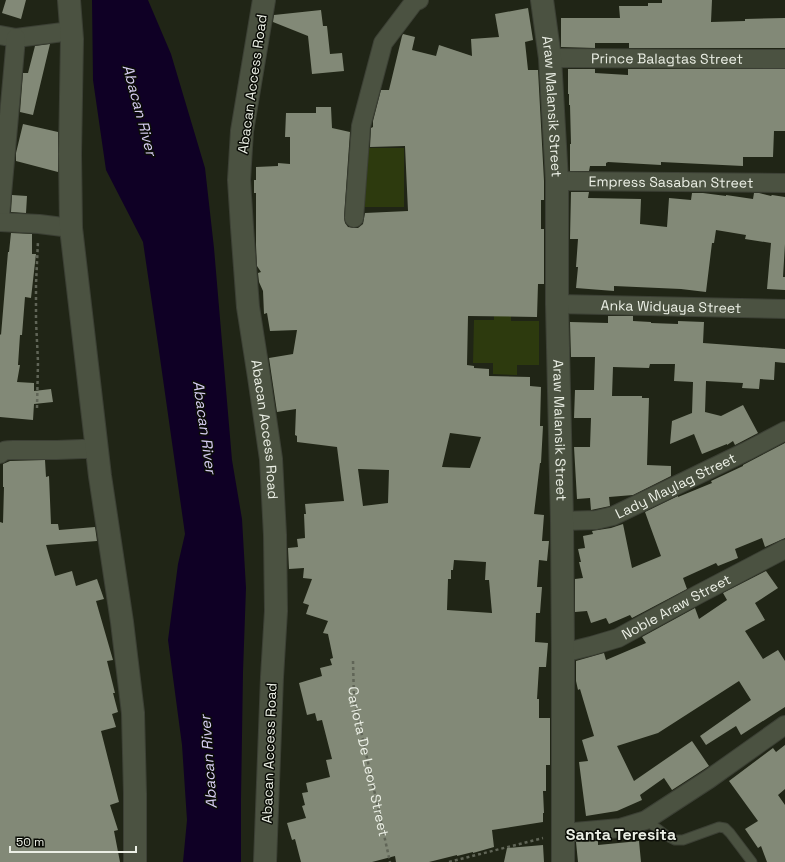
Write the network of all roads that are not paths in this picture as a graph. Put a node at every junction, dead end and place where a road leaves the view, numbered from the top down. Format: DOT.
graph roads {
  1 [pos="70,0"];
  2 [pos="264,0"];
  3 [pos="420,0"];
  4 [pos="542,0"];
  5 [pos="71,31"];
  6 [pos="8,37"];
  7 [pos="550,58"];
  8 [pos="785,59"];
  9 [pos="557,181"];
  10 [pos="785,183"];
  11 [pos="0,216"];
  12 [pos="354,218"];
  13 [pos="0,222"];
  14 [pos="71,228"];
  15 [pos="557,304"];
  16 [pos="785,309"];
  17 [pos="785,431"];
  18 [pos="97,449"];
  19 [pos="0,454"];
  20 [pos="562,521"];
  21 [pos="785,549"];
  22 [pos="563,653"];
  23 [pos="785,725"];
  24 [pos="646,820"];
  25 [pos="563,833"];
  26 [pos="135,862"];
  27 [pos="265,862"];
  28 [pos="563,862"];
  29 [pos="752,862"];
  1 -- 5 [label="street"];
  2 -- 27 [label="street, Abacan Access Road"];
  3 -- 12 [label="street"];
  4 -- 7 [label="street, Araw Malansik Street"];
  5 -- 6 [label="street"];
  5 -- 14 [label="street"];
  6 -- 11 [label="street"];
  7 -- 8 [label="street, Prince Balagtas Street"];
  7 -- 9 [label="street, Araw Malansik Street"];
  9 -- 10 [label="street, Empress Sasaban Street"];
  9 -- 15 [label="street, Araw Malansik Street"];
  13 -- 14 [label="street"];
  14 -- 18 [label="street"];
  15 -- 16 [label="street, Anka Widyaya Street"];
  15 -- 20 [label="street, Araw Malansik Street"];
  17 -- 20 [label="street, Lady Maylag Street"];
  18 -- 19 [label="street"];
  18 -- 26 [label="street"];
  20 -- 22 [label="street, Araw Malansik Street"];
  21 -- 22 [label="street, Noble Araw Street"];
  22 -- 25 [label="street, Araw Malansik Street"];
  23 -- 24 [label="street"];
  24 -- 25 [label="street"];
  24 -- 29 [label="lane"];
  25 -- 28 [label="street, Araw Malansik Street"];
}
